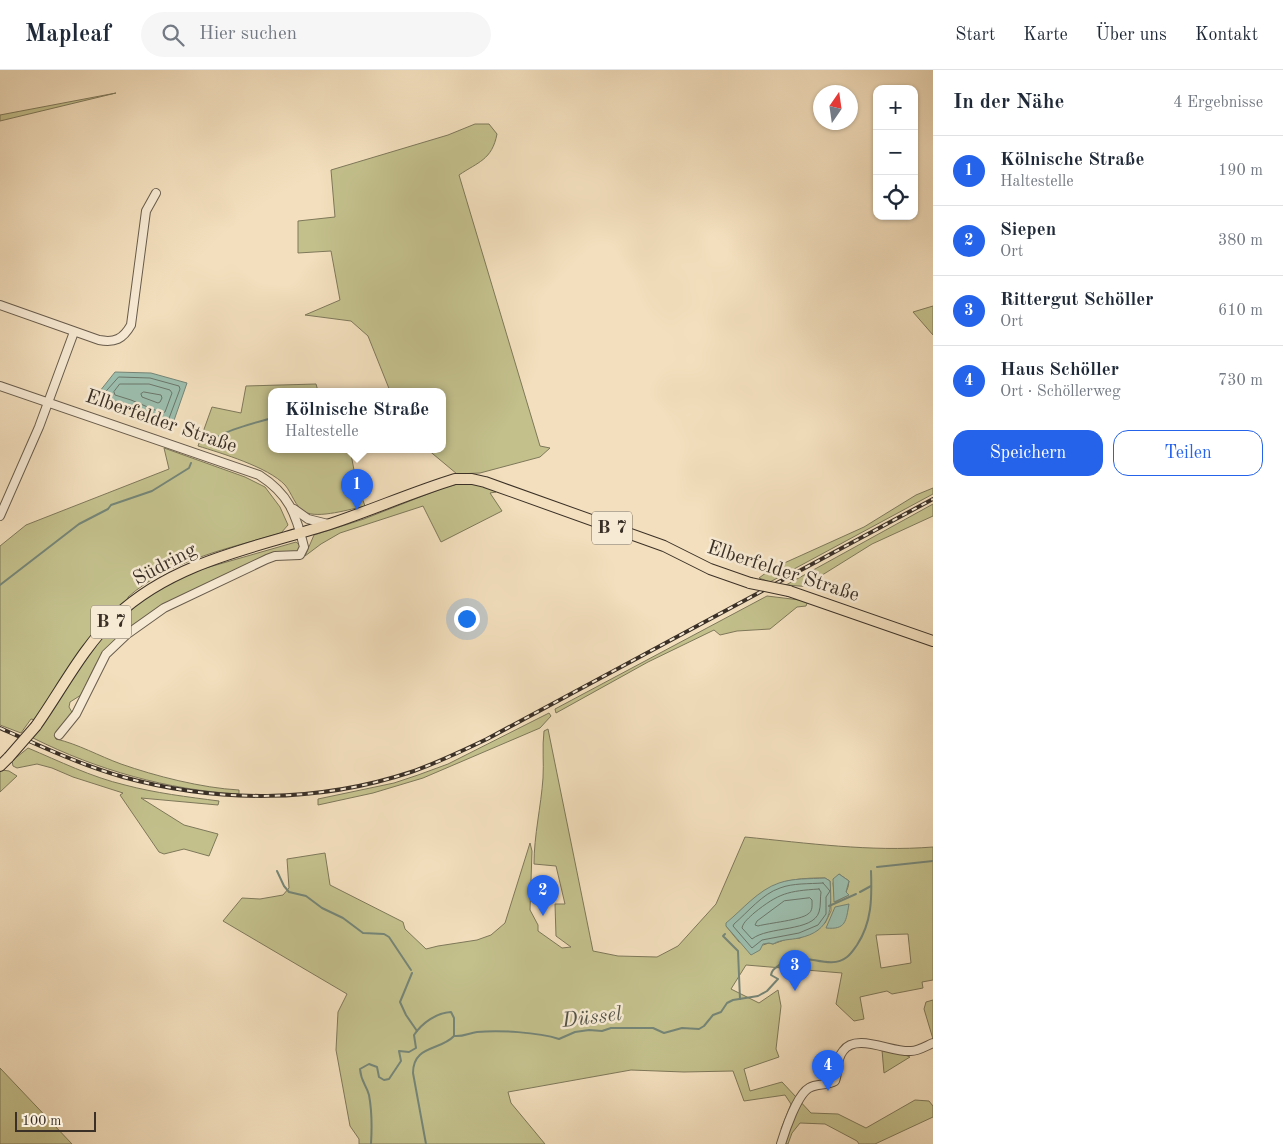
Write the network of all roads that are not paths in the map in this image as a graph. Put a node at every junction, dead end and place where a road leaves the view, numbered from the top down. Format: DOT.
graph roads {
  1 [pos="156,193"];
  2 [pos="0,305"];
  3 [pos="74,332"];
  4 [pos="0,386"];
  5 [pos="49,403"];
  6 [pos="292,508"];
  7 [pos="0,516"];
  8 [pos="329,524"];
  9 [pos="301,533"];
  10 [pos="933,640"];
  11 [pos="58,735"];
  12 [pos="0,766"];
  13 [pos="933,1044"];
  14 [pos="780,1144"];
  1 -- 3 [label="street"];
  2 -- 3 [label="street"];
  3 -- 5 [label="street"];
  4 -- 5 [label="street, Elberfelder Straße"];
  5 -- 6 [label="street, Elberfelder Straße"];
  5 -- 7 [label="street"];
  6 -- 8 [label="street"];
  6 -- 9 [label="street, Elberfelder Straße"];
  8 -- 9 [label="main road, Elberfelder Straße / B 7"];
  8 -- 10 [label="main road, Elberfelder Straße / B 7, bridge"];
  9 -- 11 [label="street"];
  9 -- 12 [label="main road, Südring / B 7, bridge"];
  13 -- 14 [label="street"];
}
